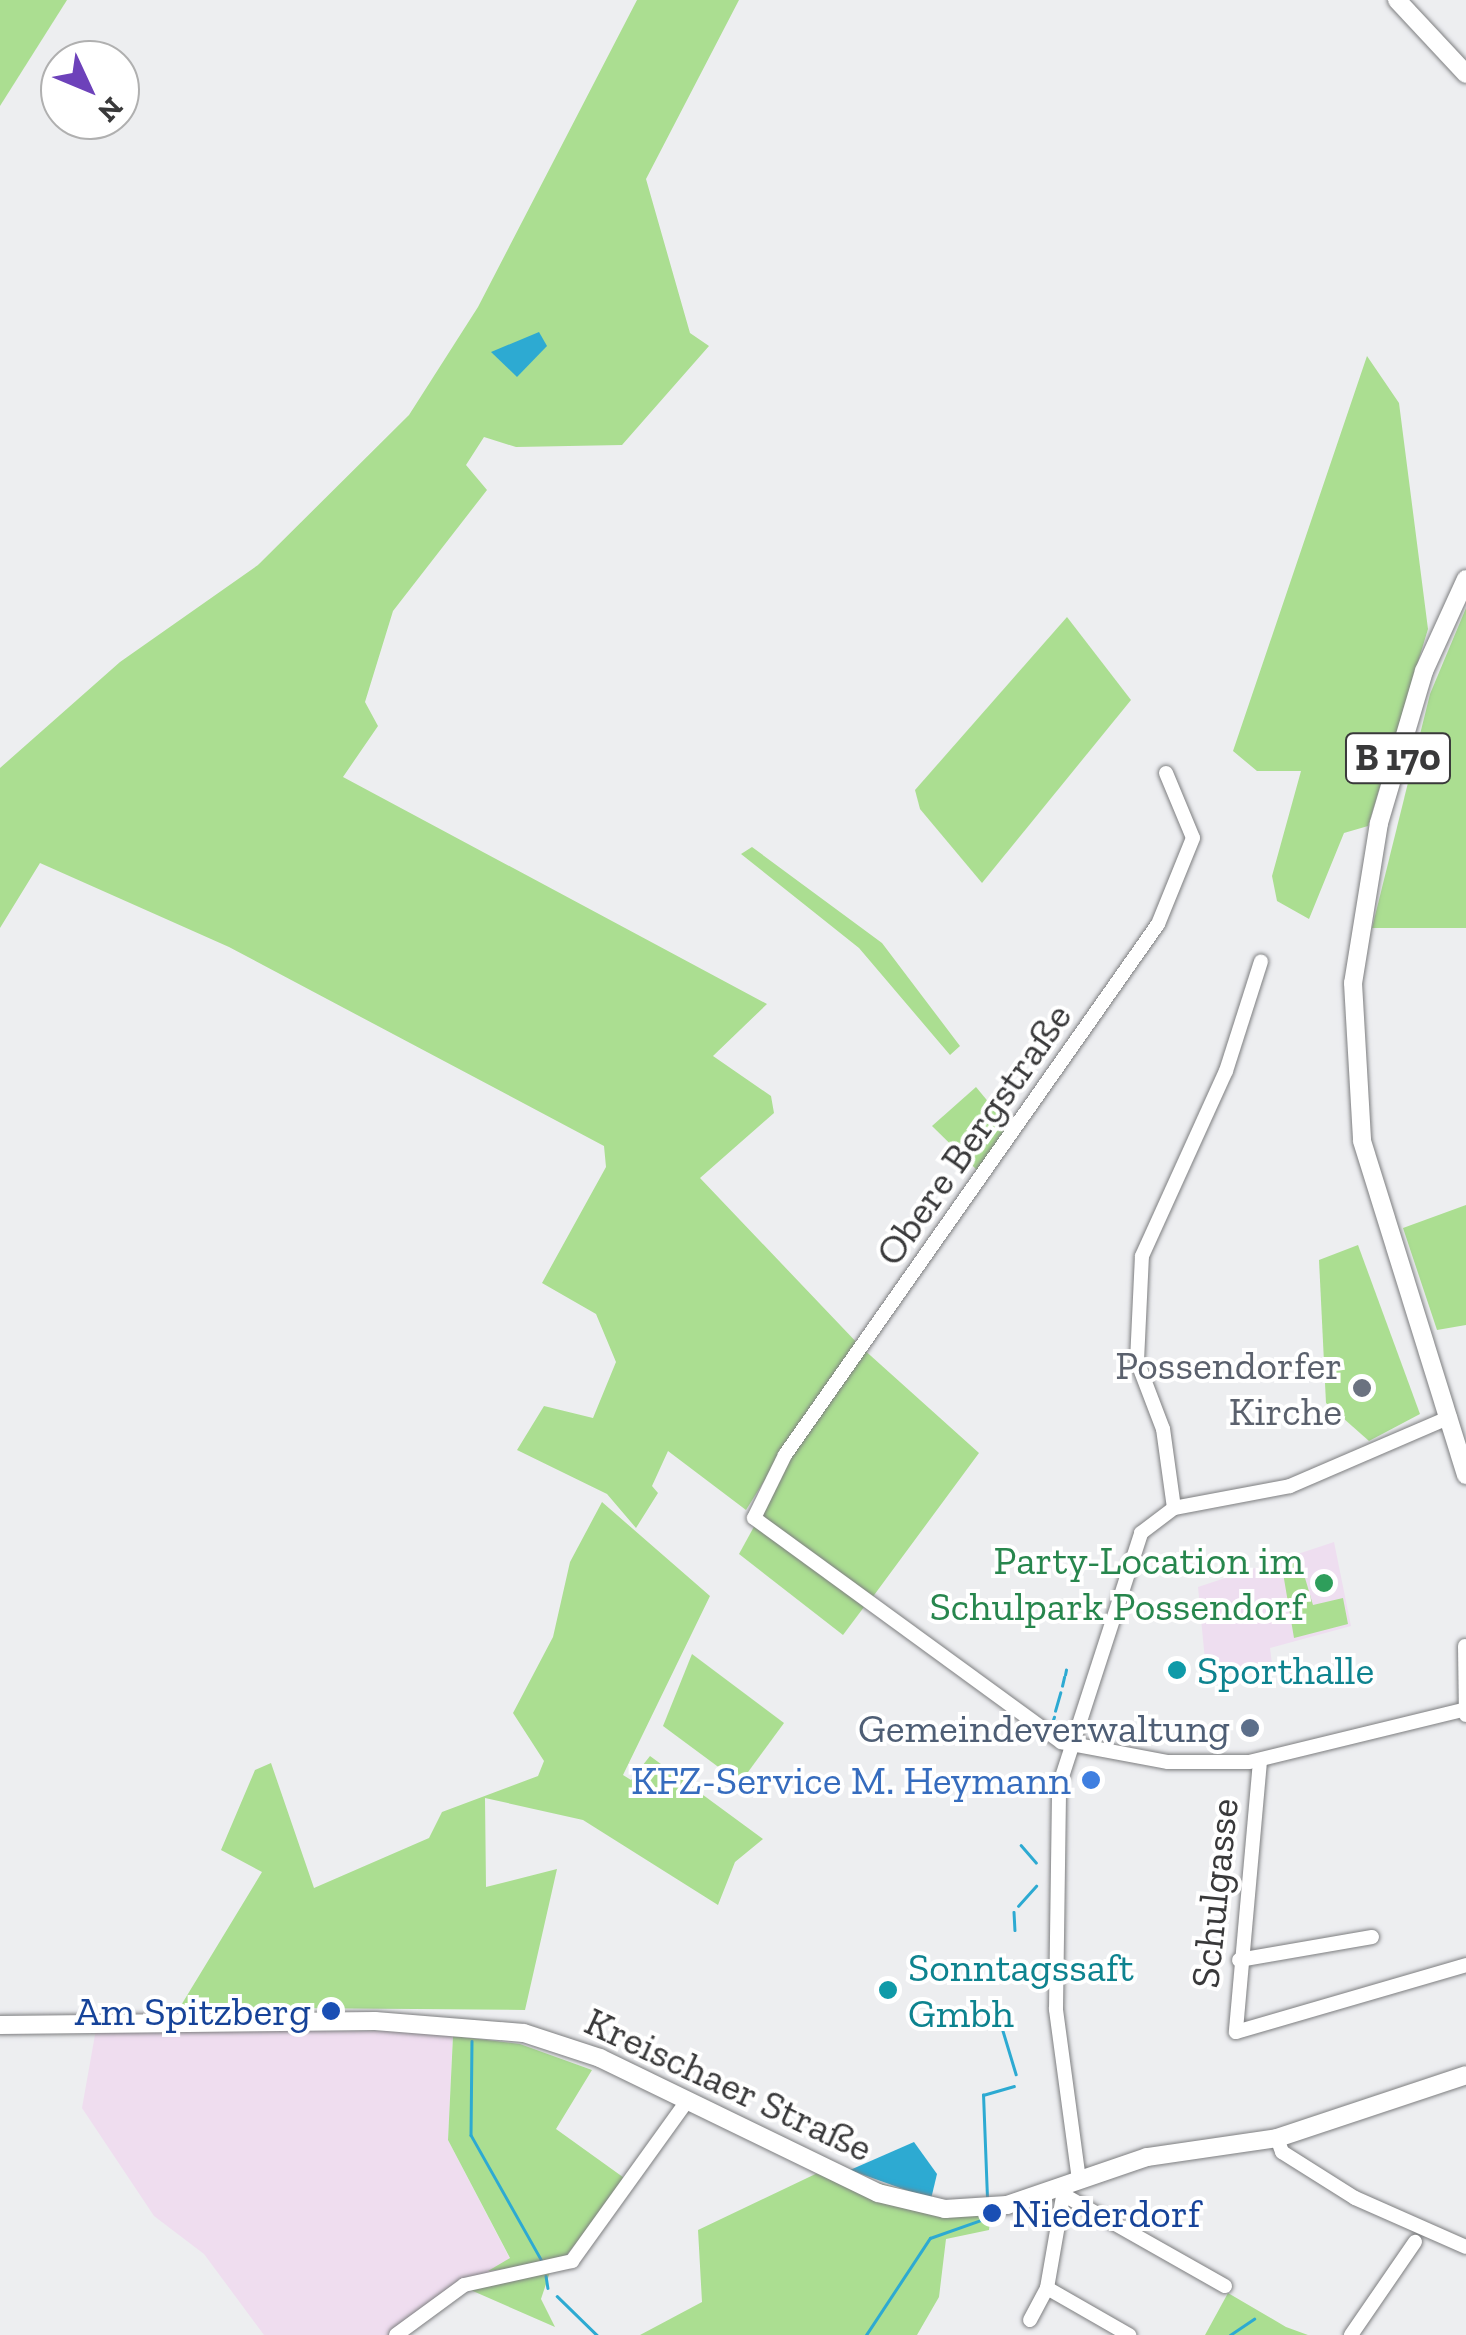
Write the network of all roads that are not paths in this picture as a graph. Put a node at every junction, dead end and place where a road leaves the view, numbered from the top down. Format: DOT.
graph roads {
  1 [pos="1397,0"];
  2 [pos="1466,74"];
  3 [pos="1466,580"];
  4 [pos="1166,773"];
  5 [pos="1261,961"];
  6 [pos="1450,1417"];
  7 [pos="1466,1476"];
  8 [pos="1174,1508"];
  9 [pos="1466,1646"];
  10 [pos="1466,1712"];
  11 [pos="1067,1744"];
  12 [pos="1260,1761"];
  13 [pos="1372,1937"];
  14 [pos="1239,1960"];
  15 [pos="1466,1966"];
  16 [pos="0,2024"];
  17 [pos="1466,2075"];
  18 [pos="687,2101"];
  19 [pos="1276,2138"];
  20 [pos="1069,2187"];
  21 [pos="1415,2242"];
  22 [pos="1466,2247"];
  23 [pos="1226,2286"];
  24 [pos="1047,2288"];
  25 [pos="1030,2320"];
  26 [pos="396,2335"];
  27 [pos="1129,2335"];
  28 [pos="1351,2335"];
  1 -- 2 [label="main road"];
  3 -- 6 [label="main road, B 170"];
  4 -- 11 [label="street, Obere Bergstraße"];
  5 -- 8 [label="street"];
  6 -- 7 [label="main road, B 170"];
  6 -- 8 [label="street"];
  8 -- 11 [label="street"];
  9 -- 10 [label="street"];
  10 -- 12 [label="street"];
  11 -- 12 [label="street"];
  11 -- 20 [label="street"];
  12 -- 14 [label="street, Schulgasse"];
  13 -- 14 [label="street"];
  14 -- 15 [label="street, Schulgasse"];
  16 -- 18 [label="main road, Kreischaer Straße"];
  17 -- 19 [label="main road, Kreischaer Straße"];
  18 -- 20 [label="main road, Kreischaer Straße"];
  18 -- 26 [label="street"];
  19 -- 20 [label="main road, Kreischaer Straße"];
  19 -- 22 [label="street"];
  20 -- 23 [label="street"];
  20 -- 24 [label="street"];
  21 -- 28 [label="street"];
  24 -- 25 [label="street"];
  24 -- 27 [label="street"];
}
